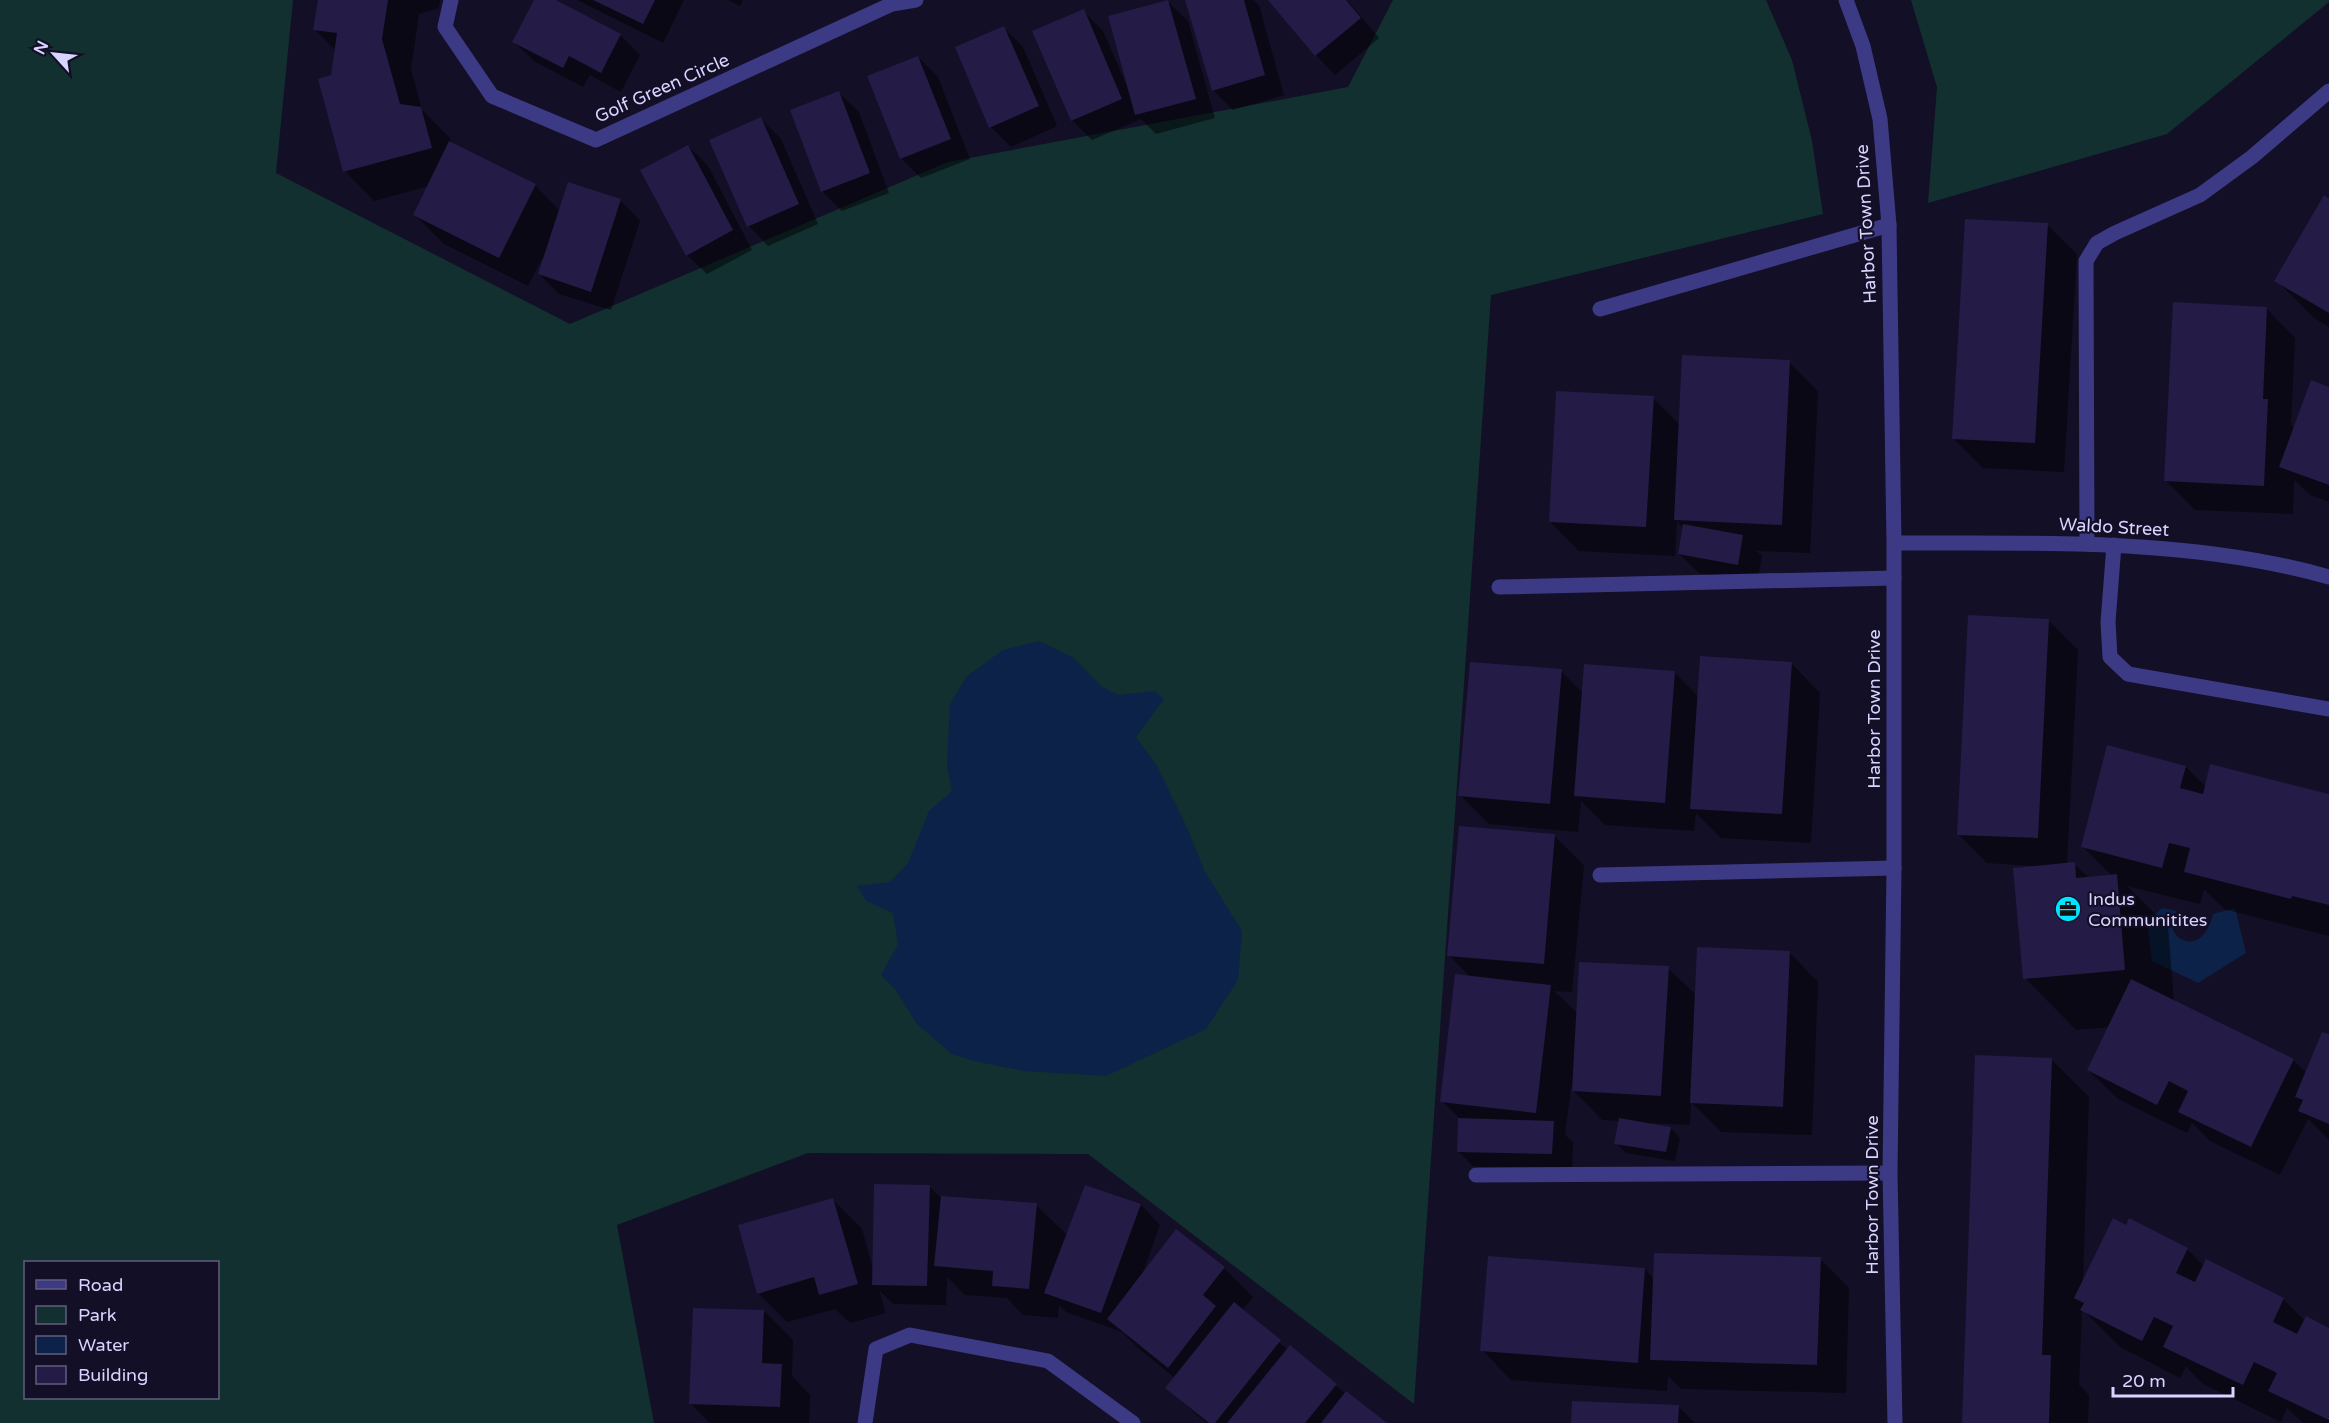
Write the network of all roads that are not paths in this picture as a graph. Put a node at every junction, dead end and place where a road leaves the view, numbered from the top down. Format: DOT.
graph roads {
  1 [pos="451,0"];
  2 [pos="916,0"];
  3 [pos="1846,0"];
  4 [pos="2329,91"];
  5 [pos="1889,225"];
  6 [pos="1600,309"];
  7 [pos="1894,543"];
  8 [pos="2087,543"];
  9 [pos="2114,545"];
  10 [pos="2329,577"];
  11 [pos="1894,578"];
  12 [pos="1499,587"];
  13 [pos="2329,709"];
  14 [pos="1894,868"];
  15 [pos="1600,874"];
  16 [pos="1890,1173"];
  17 [pos="1476,1175"];
  18 [pos="866,1423"];
  19 [pos="1133,1423"];
  20 [pos="1895,1423"];
  1 -- 2 [label="street, Golf Green Circle"];
  3 -- 5 [label="street, Harbor Town Drive"];
  4 -- 8 [label="street"];
  5 -- 6 [label="street"];
  5 -- 7 [label="street, Harbor Town Drive"];
  7 -- 8 [label="street, Waldo Street"];
  7 -- 11 [label="street, Harbor Town Drive"];
  8 -- 9 [label="street, Waldo Street"];
  9 -- 10 [label="street, Waldo Street"];
  9 -- 13 [label="street"];
  11 -- 12 [label="street"];
  11 -- 14 [label="street, Harbor Town Drive"];
  14 -- 15 [label="street"];
  14 -- 16 [label="street, Harbor Town Drive"];
  16 -- 17 [label="street"];
  16 -- 20 [label="street, Harbor Town Drive"];
  18 -- 19 [label="street"];
}
